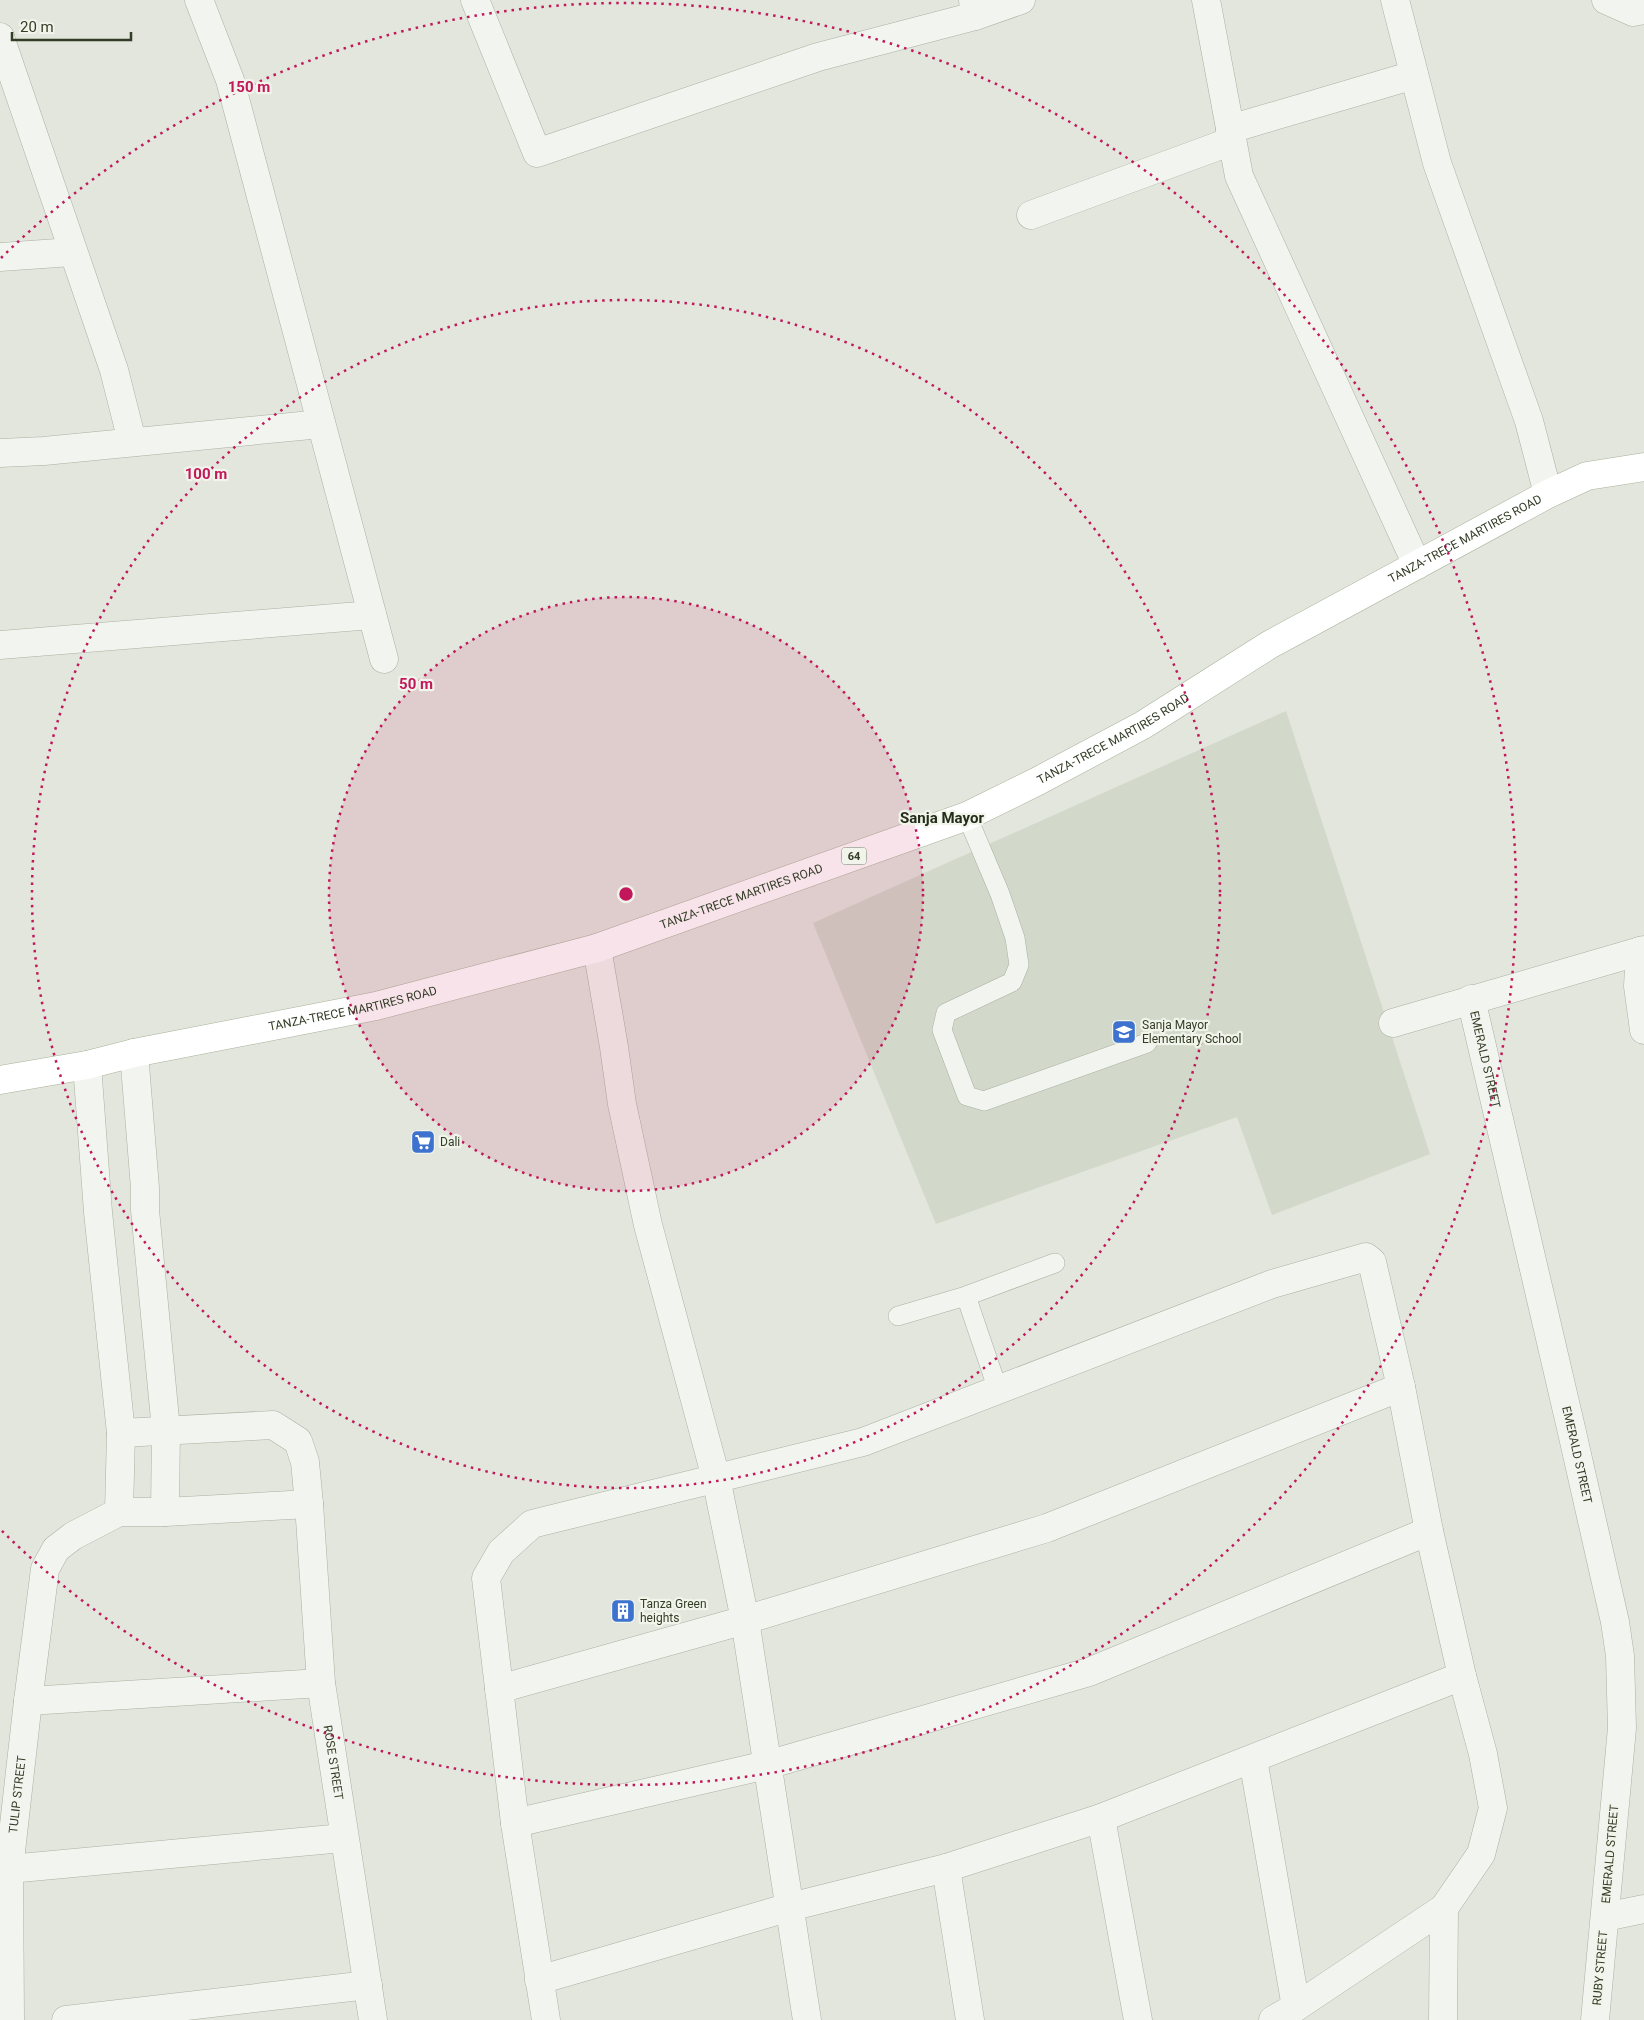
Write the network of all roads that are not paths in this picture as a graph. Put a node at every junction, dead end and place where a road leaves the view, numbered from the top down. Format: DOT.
graph roads {
  1 [pos="199,0"];
  2 [pos="475,0"];
  3 [pos="1022,0"];
  4 [pos="1206,0"];
  5 [pos="1395,0"];
  6 [pos="1606,0"];
  7 [pos="974,8"];
  8 [pos="1644,10"];
  9 [pos="3,53"];
  10 [pos="1414,74"];
  11 [pos="1231,135"];
  12 [pos="1031,215"];
  13 [pos="72,252"];
  14 [pos="0,257"];
  15 [pos="321,424"];
  16 [pos="132,441"];
  17 [pos="0,453"];
  18 [pos="1644,467"];
  19 [pos="1548,494"];
  20 [pos="1417,565"];
  21 [pos="372,615"];
  22 [pos="0,645"];
  23 [pos="384,659"];
  24 [pos="967,816"];
  25 [pos="598,948"];
  26 [pos="1642,950"];
  27 [pos="1471,999"];
  28 [pos="1393,1023"];
  29 [pos="1644,1030"];
  30 [pos="1148,1043"];
  31 [pos="134,1053"];
  32 [pos="87,1065"];
  33 [pos="0,1080"];
  34 [pos="1055,1263"];
  35 [pos="966,1296"];
  36 [pos="898,1316"];
  37 [pos="1401,1388"];
  38 [pos="998,1390"];
  39 [pos="166,1430"];
  40 [pos="121,1433"];
  41 [pos="716,1478"];
  42 [pos="309,1504"];
  43 [pos="119,1512"];
  44 [pos="165,1512"];
  45 [pos="1429,1531"];
  46 [pos="745,1620"];
  47 [pos="1462,1676"];
  48 [pos="321,1683"];
  49 [pos="499,1689"];
  50 [pos="28,1700"];
  51 [pos="1253,1759"];
  52 [pos="767,1765"];
  53 [pos="1101,1818"];
  54 [pos="515,1823"];
  55 [pos="343,1838"];
  56 [pos="946,1868"];
  57 [pos="9,1869"];
  58 [pos="790,1907"];
  59 [pos="1444,1908"];
  60 [pos="1644,1909"];
  61 [pos="1605,1917"];
  62 [pos="539,1980"];
  63 [pos="368,1985"];
  64 [pos="1296,2007"];
  65 [pos="10,2020"];
  66 [pos="66,2020"];
  67 [pos="373,2020"];
  68 [pos="546,2020"];
  69 [pos="807,2020"];
  70 [pos="970,2020"];
  71 [pos="1138,2020"];
  72 [pos="1272,2020"];
  73 [pos="1443,2020"];
  74 [pos="1595,2020"];
  1 -- 15 [label="street"];
  2 -- 7 [label="street"];
  3 -- 7 [label="street"];
  4 -- 11 [label="street"];
  5 -- 10 [label="street"];
  6 -- 8 [label="street"];
  9 -- 13 [label="street"];
  10 -- 11 [label="street"];
  10 -- 19 [label="street"];
  11 -- 12 [label="street"];
  11 -- 20 [label="street"];
  13 -- 14 [label="street"];
  13 -- 16 [label="street"];
  15 -- 16 [label="street"];
  15 -- 21 [label="street"];
  16 -- 17 [label="street"];
  18 -- 19 [label="main road, TANZA-TRECE MARTIRES ROAD / 64"];
  19 -- 20 [label="main road, TANZA-TRECE MARTIRES ROAD / 64"];
  20 -- 24 [label="main road, TANZA-TRECE MARTIRES ROAD / 64"];
  21 -- 22 [label="street"];
  21 -- 23 [label="street"];
  24 -- 25 [label="main road, TANZA-TRECE MARTIRES ROAD / 64"];
  24 -- 30 [label="lane"];
  25 -- 31 [label="main road, TANZA-TRECE MARTIRES ROAD / 64"];
  25 -- 41 [label="street"];
  26 -- 27 [label="street"];
  26 -- 29 [label="street"];
  27 -- 28 [label="street"];
  27 -- 61 [label="street, EMERALD STREET"];
  31 -- 32 [label="main road, TANZA-TRECE MARTIRES ROAD / 64"];
  31 -- 39 [label="street"];
  32 -- 33 [label="main road, TANZA-TRECE MARTIRES ROAD / 64"];
  32 -- 40 [label="street"];
  34 -- 35 [label="lane"];
  35 -- 36 [label="lane"];
  35 -- 38 [label="lane"];
  37 -- 38 [label="street"];
  37 -- 45 [label="street"];
  37 -- 46 [label="street"];
  38 -- 41 [label="street"];
  39 -- 40 [label="street, ROSE STREET"];
  39 -- 42 [label="street, ROSE STREET"];
  39 -- 44 [label="street"];
  40 -- 43 [label="street"];
  41 -- 46 [label="street"];
  41 -- 49 [label="street"];
  42 -- 44 [label="street"];
  42 -- 48 [label="street, ROSE STREET"];
  43 -- 44 [label="street"];
  43 -- 50 [label="street, TULIP STREET"];
  45 -- 47 [label="street"];
  45 -- 52 [label="street"];
  46 -- 49 [label="street"];
  46 -- 52 [label="street"];
  47 -- 51 [label="street"];
  47 -- 59 [label="street"];
  48 -- 50 [label="street"];
  48 -- 55 [label="street, ROSE STREET"];
  49 -- 54 [label="street"];
  50 -- 57 [label="street, TULIP STREET"];
  51 -- 53 [label="street"];
  51 -- 64 [label="street"];
  52 -- 54 [label="street"];
  52 -- 58 [label="street"];
  53 -- 56 [label="street"];
  53 -- 71 [label="street"];
  54 -- 62 [label="street"];
  55 -- 57 [label="street"];
  55 -- 63 [label="street, ROSE STREET"];
  56 -- 58 [label="street"];
  56 -- 70 [label="street"];
  57 -- 65 [label="street, TULIP STREET"];
  58 -- 62 [label="street"];
  58 -- 69 [label="street"];
  59 -- 64 [label="street"];
  59 -- 73 [label="street"];
  60 -- 61 [label="street"];
  61 -- 74 [label="street, RUBY STREET"];
  62 -- 68 [label="street"];
  63 -- 66 [label="street"];
  63 -- 67 [label="street, ROSE STREET"];
  64 -- 72 [label="street"];
}
